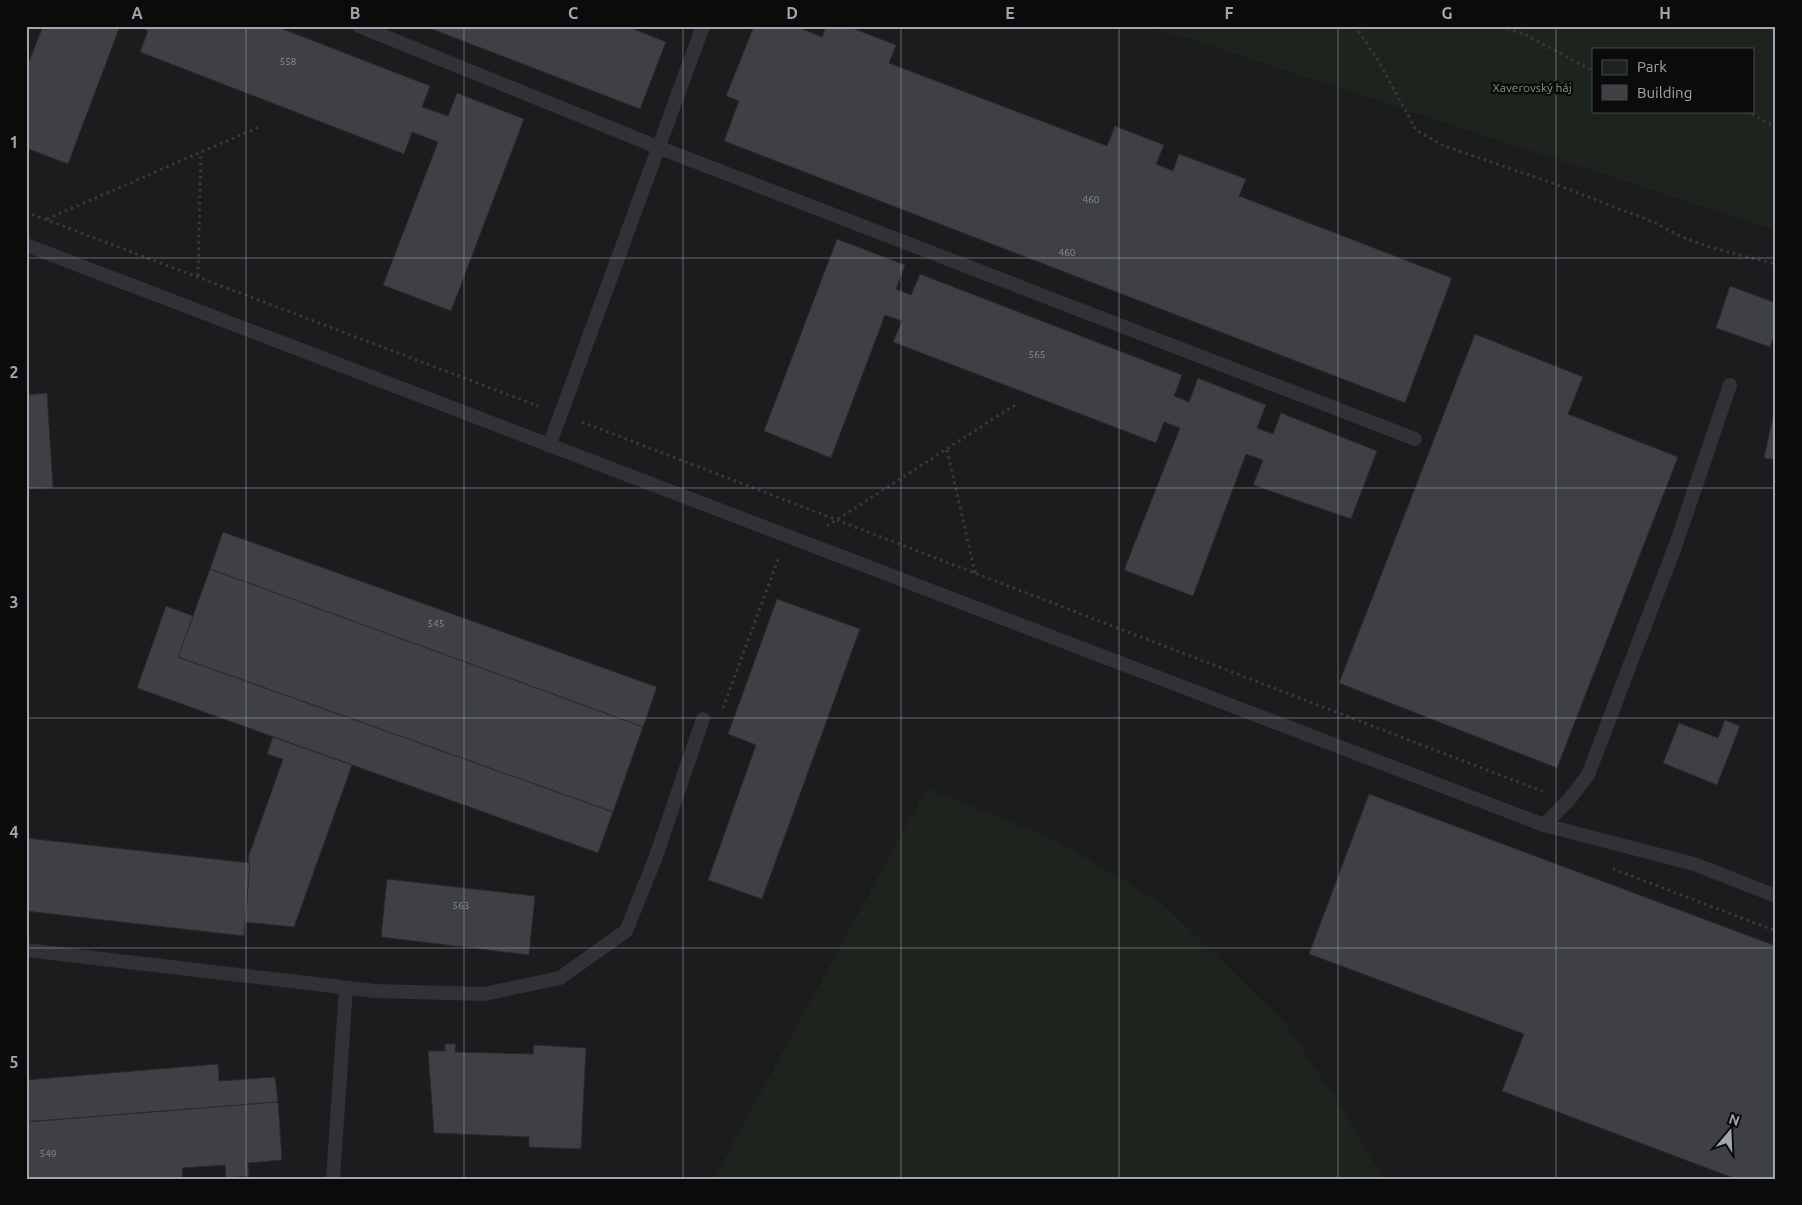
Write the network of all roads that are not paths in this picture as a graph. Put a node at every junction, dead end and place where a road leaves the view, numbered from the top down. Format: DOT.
graph roads {
  1 [pos="359,26"];
  2 [pos="703,26"];
  3 [pos="660,148"];
  4 [pos="26,245"];
  5 [pos="1730,385"];
  6 [pos="1415,440"];
  7 [pos="549,446"];
  8 [pos="703,719"];
  9 [pos="1544,825"];
  10 [pos="1776,896"];
  11 [pos="26,950"];
  12 [pos="346,988"];
  13 [pos="334,1179"];
  1 -- 3 [label="lane"];
  2 -- 3 [label="lane"];
  3 -- 6 [label="lane"];
  3 -- 7 [label="lane"];
  4 -- 7 [label="lane"];
  5 -- 9 [label="lane"];
  7 -- 9 [label="lane"];
  8 -- 12 [label="lane"];
  9 -- 10 [label="lane"];
  11 -- 12 [label="lane"];
  12 -- 13 [label="lane"];
}
